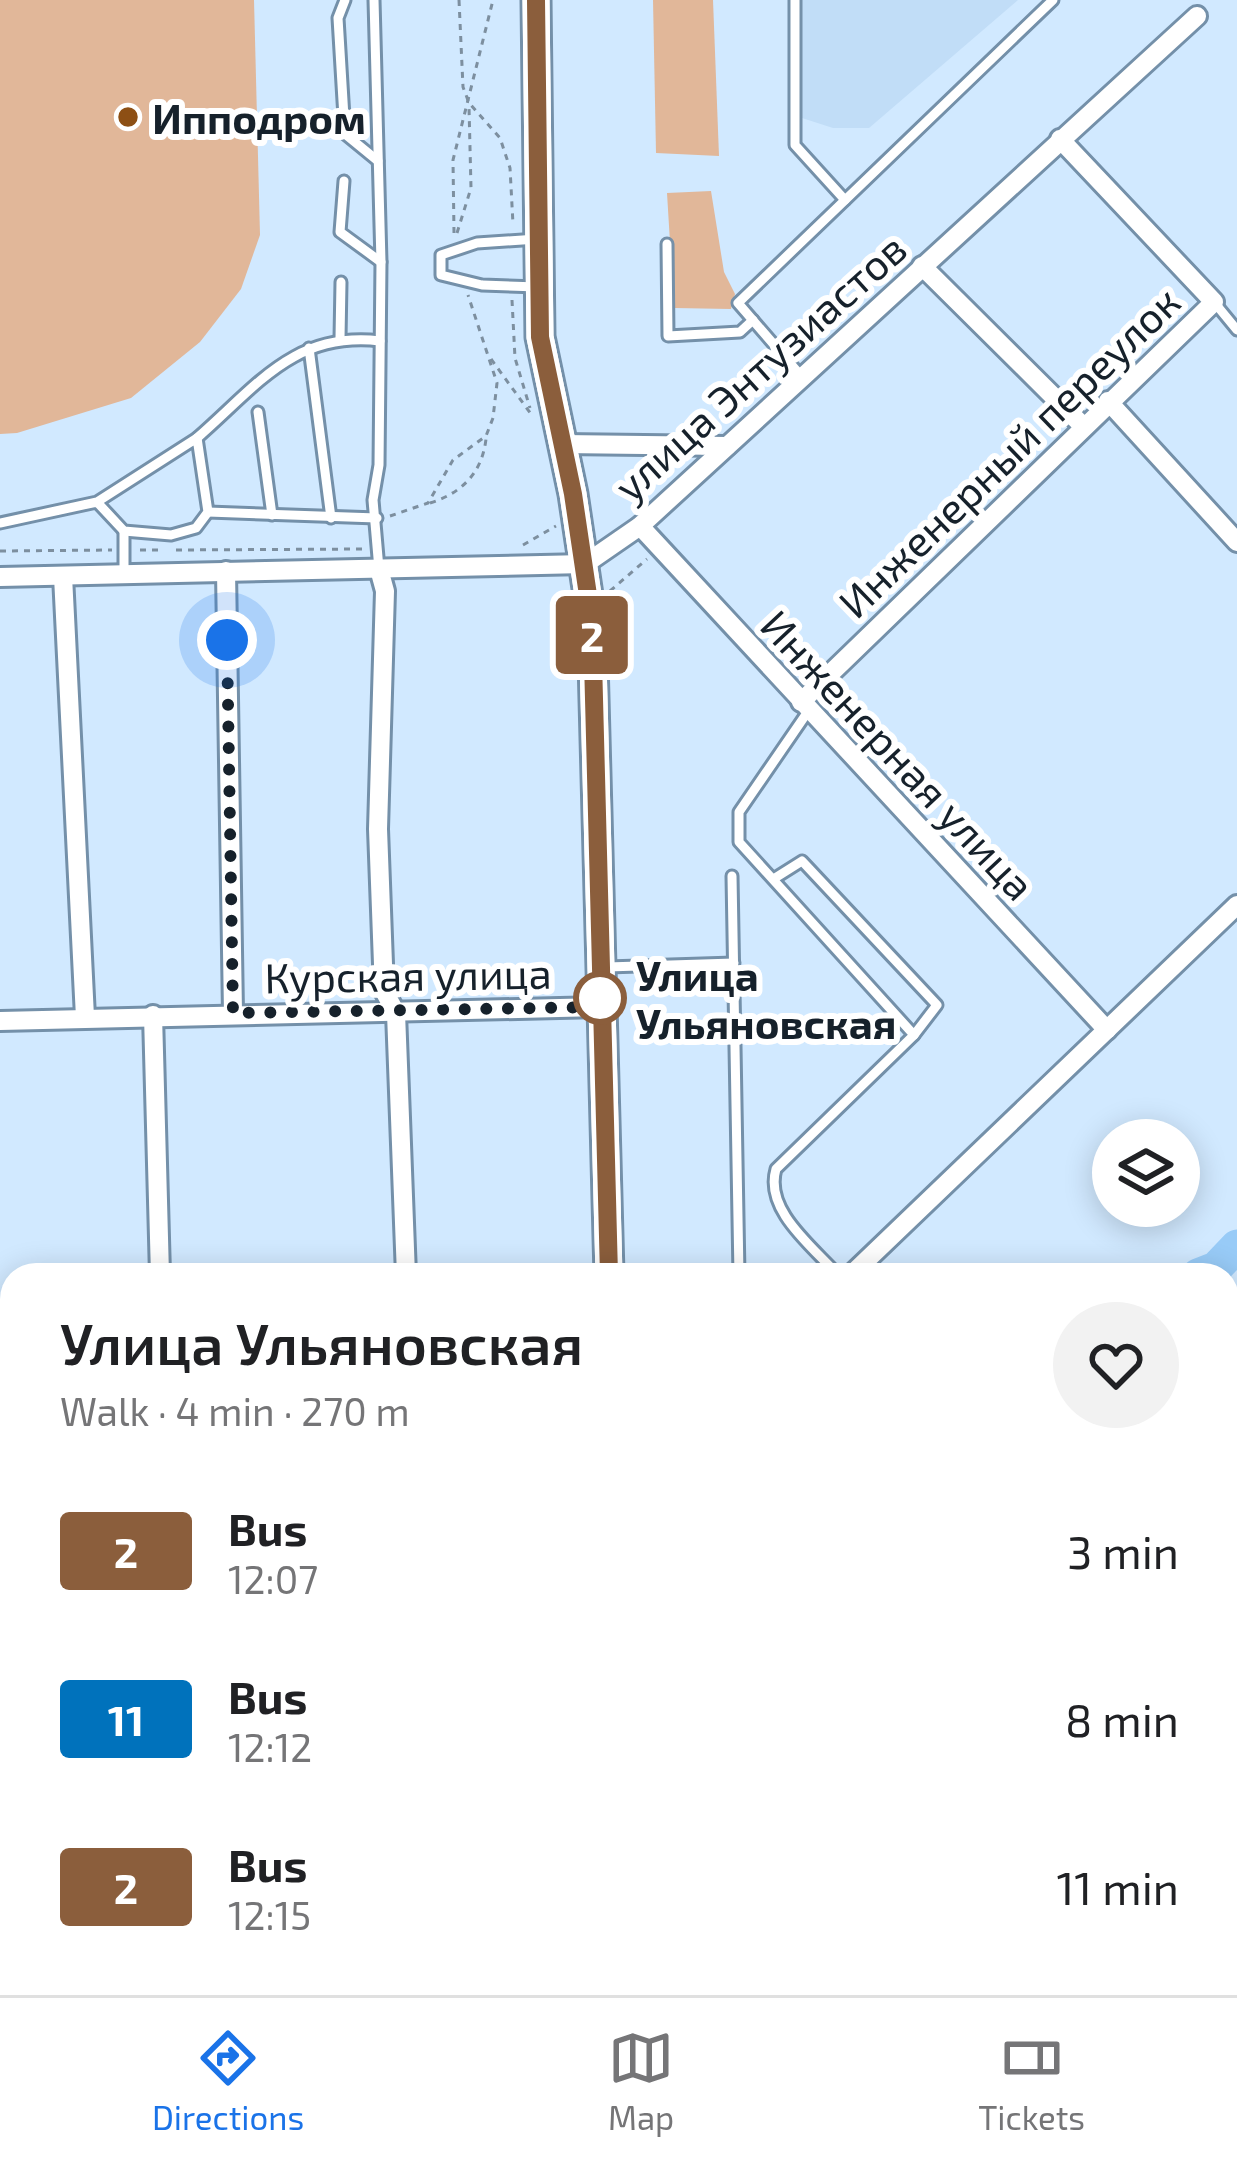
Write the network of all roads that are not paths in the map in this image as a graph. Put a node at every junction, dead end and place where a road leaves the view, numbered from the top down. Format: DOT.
graph roads {
  1 [pos="345,0"];
  2 [pos="374,0"];
  3 [pos="536,0"];
  4 [pos="794,0"];
  5 [pos="1053,0"];
  6 [pos="1197,16"];
  7 [pos="1060,140"];
  8 [pos="379,161"];
  9 [pos="344,182"];
  10 [pos="845,200"];
  11 [pos="525,239"];
  12 [pos="667,244"];
  13 [pos="381,262"];
  14 [pos="922,266"];
  15 [pos="341,282"];
  16 [pos="525,287"];
  17 [pos="1214,302"];
  18 [pos="753,320"];
  19 [pos="1237,330"];
  20 [pos="340,338"];
  21 [pos="380,341"];
  22 [pos="309,348"];
  23 [pos="802,377"];
  24 [pos="1108,401"];
  25 [pos="258,412"];
  26 [pos="1082,425"];
  27 [pos="197,438"];
  28 [pos="562,444"];
  29 [pos="727,446"];
  30 [pos="97,502"];
  31 [pos="208,512"];
  32 [pos="272,515"];
  33 [pos="331,518"];
  34 [pos="377,518"];
  35 [pos="0,523"];
  36 [pos="640,526"];
  37 [pos="124,532"];
  38 [pos="1237,542"];
  39 [pos="379,559"];
  40 [pos="584,564"];
  41 [pos="226,571"];
  42 [pos="124,574"];
  43 [pos="63,576"];
  44 [pos="0,577"];
  45 [pos="805,706"];
  46 [pos="732,876"];
  47 [pos="775,878"];
  48 [pos="1237,904"];
  49 [pos="734,963"];
  50 [pos="599,967"];
  51 [pos="601,1007"];
  52 [pos="233,1013"];
  53 [pos="396,1013"];
  54 [pos="153,1015"];
  55 [pos="85,1017"];
  56 [pos="0,1021"];
  57 [pos="1107,1030"];
  58 [pos="914,1035"];
  59 [pos="160,1263"];
  60 [pos="406,1263"];
  61 [pos="609,1263"];
  62 [pos="739,1263"];
  63 [pos="828,1263"];
  64 [pos="864,1263"];
  1 -- 8 [label="lane"];
  2 -- 8 [label="lane"];
  3 -- 11 [label="main road"];
  4 -- 10 [label="lane"];
  5 -- 10 [label="lane"];
  6 -- 7 [label="street, улица Энтузиастов"];
  7 -- 14 [label="street, улица Энтузиастов"];
  7 -- 17 [label="street"];
  8 -- 13 [label="lane"];
  9 -- 13 [label="lane"];
  10 -- 18 [label="lane"];
  11 -- 16 [label="main road"];
  11 -- 16 [label="lane"];
  12 -- 18 [label="lane"];
  13 -- 21 [label="lane"];
  14 -- 23 [label="street, улица Энтузиастов"];
  14 -- 26 [label="street"];
  15 -- 20 [label="lane"];
  16 -- 28 [label="main road"];
  17 -- 19 [label="lane"];
  17 -- 24 [label="street, Инженерный переулок"];
  18 -- 23 [label="lane"];
  20 -- 21 [label="lane"];
  20 -- 22 [label="lane"];
  21 -- 34 [label="lane"];
  22 -- 27 [label="lane"];
  22 -- 33 [label="lane"];
  23 -- 29 [label="street, улица Энтузиастов"];
  24 -- 26 [label="street, Инженерный переулок"];
  24 -- 38 [label="street"];
  25 -- 32 [label="lane"];
  26 -- 45 [label="street, Инженерный переулок"];
  27 -- 30 [label="lane"];
  27 -- 31 [label="lane"];
  28 -- 29 [label="street"];
  28 -- 40 [label="main road"];
  29 -- 36 [label="street, улица Энтузиастов"];
  30 -- 35 [label="lane"];
  30 -- 37 [label="lane"];
  31 -- 32 [label="lane"];
  31 -- 37 [label="lane"];
  32 -- 33 [label="lane"];
  33 -- 34 [label="lane"];
  34 -- 39 [label="lane"];
  36 -- 40 [label="street, улица Энтузиастов"];
  36 -- 45 [label="street, Инженерная улица"];
  37 -- 42 [label="lane"];
  39 -- 40 [label="street"];
  39 -- 41 [label="street"];
  39 -- 53 [label="street"];
  40 -- 50 [label="main road"];
  41 -- 42 [label="street"];
  41 -- 52 [label="street"];
  42 -- 43 [label="street"];
  43 -- 44 [label="street"];
  43 -- 55 [label="street"];
  45 -- 47 [label="lane"];
  45 -- 57 [label="street, Инженерная улица"];
  46 -- 49 [label="lane"];
  47 -- 58 [label="lane"];
  47 -- 58 [label="lane"];
  48 -- 57 [label="street"];
  49 -- 50 [label="lane"];
  49 -- 62 [label="lane"];
  50 -- 51 [label="main road"];
  51 -- 53 [label="street, Курская улица"];
  51 -- 61 [label="main road"];
  52 -- 53 [label="street, Курская улица"];
  52 -- 54 [label="street, Курская улица"];
  53 -- 60 [label="street"];
  54 -- 55 [label="street, Курская улица"];
  54 -- 59 [label="street"];
  55 -- 56 [label="street, Курская улица"];
  57 -- 64 [label="street"];
  58 -- 63 [label="lane"];
}
